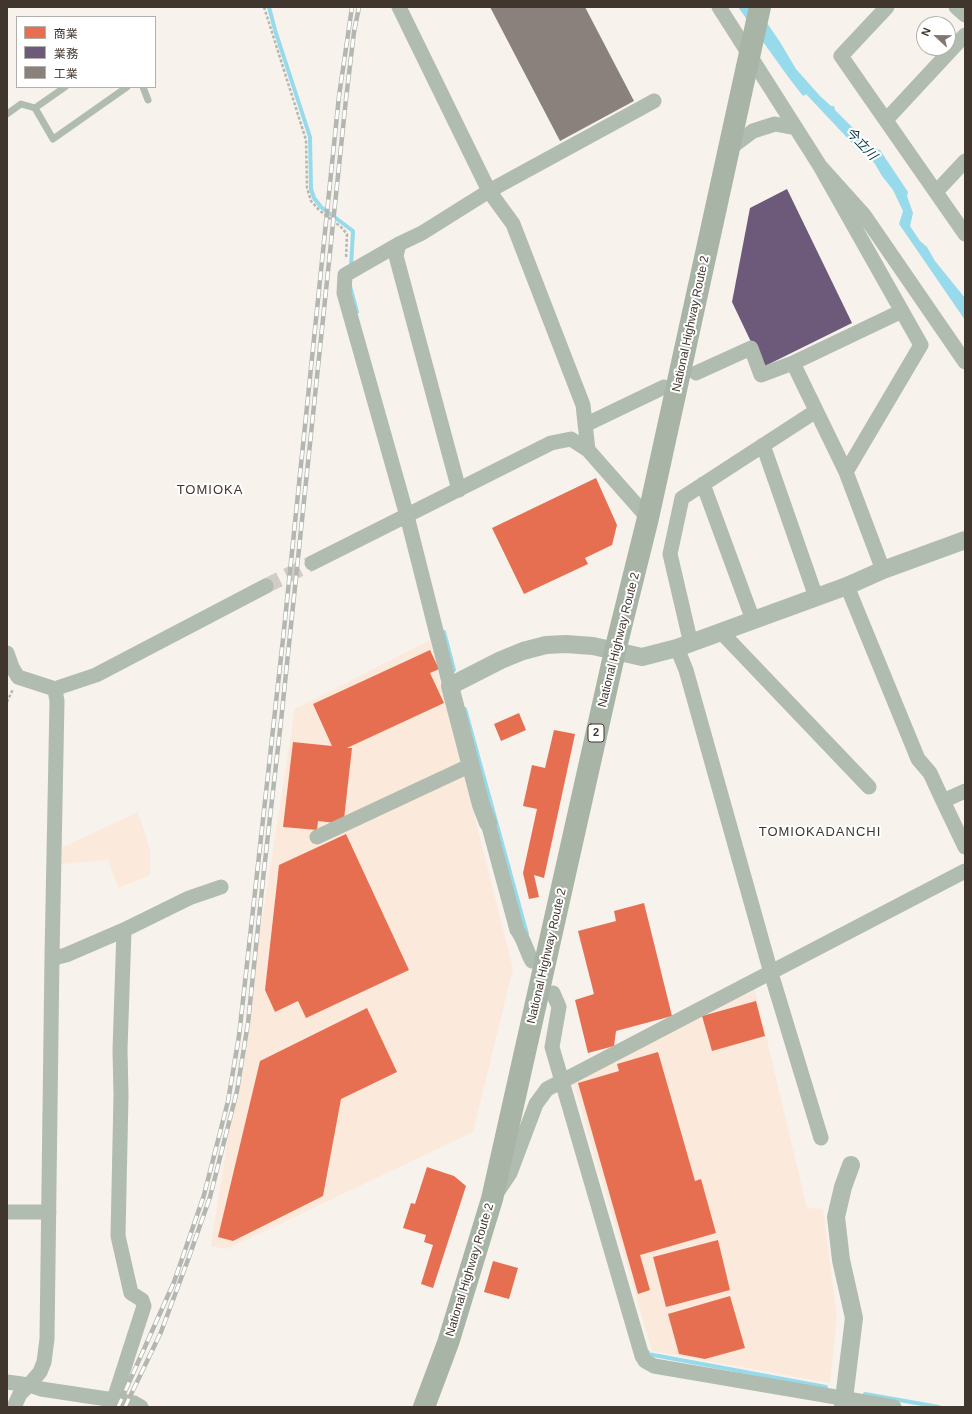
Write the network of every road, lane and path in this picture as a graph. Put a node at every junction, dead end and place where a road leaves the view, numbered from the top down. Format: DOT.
graph roads {
  1 [pos="264,7"];
  2 [pos="399,7"];
  3 [pos="718,7"];
  4 [pos="760,7"];
  5 [pos="887,7"];
  6 [pos="956,7"];
  7 [pos="965,15"];
  8 [pos="965,35"];
  9 [pos="749,54"];
  10 [pos="64,88"];
  11 [pos="126,88"];
  12 [pos="142,88"];
  13 [pos="148,100"];
  14 [pos="654,101"];
  15 [pos="35,108"];
  16 [pos="7,114"];
  17 [pos="886,120"];
  18 [pos="796,128"];
  19 [pos="729,149"];
  20 [pos="965,161"];
  21 [pos="820,166"];
  22 [pos="489,191"];
  23 [pos="936,192"];
  24 [pos="965,234"];
  25 [pos="399,244"];
  26 [pos="349,273"];
  27 [pos="902,311"];
  28 [pos="965,362"];
  29 [pos="793,363"];
  30 [pos="696,373"];
  31 [pos="664,387"];
  32 [pos="816,411"];
  33 [pos="585,425"];
  34 [pos="763,445"];
  35 [pos="588,450"];
  36 [pos="846,472"];
  37 [pos="703,484"];
  38 [pos="459,490"];
  39 [pos="411,514"];
  40 [pos="648,518"];
  41 [pos="965,540"];
  42 [pos="312,563"];
  43 [pos="883,570"];
  44 [pos="266,586"];
  45 [pos="847,586"];
  46 [pos="816,597"];
  47 [pos="753,620"];
  48 [pos="722,633"];
  49 [pos="684,646"];
  50 [pos="615,651"];
  51 [pos="7,652"];
  52 [pos="450,686"];
  53 [pos="55,690"];
  54 [pos="471,766"];
  55 [pos="869,787"];
  56 [pos="965,791"];
  57 [pos="943,801"];
  58 [pos="488,823"];
  59 [pos="317,837"];
  60 [pos="965,847"];
  61 [pos="965,871"];
  62 [pos="221,887"];
  63 [pos="124,930"];
  64 [pos="52,958"];
  65 [pos="532,961"];
  66 [pos="771,973"];
  67 [pos="553,993"];
  68 [pos="566,1080"];
  69 [pos="821,1138"];
  70 [pos="851,1165"];
  71 [pos="492,1199"];
  72 [pos="7,1212"];
  73 [pos="48,1212"];
  74 [pos="7,1382"];
  75 [pos="30,1385"];
  76 [pos="114,1399"];
  77 [pos="843,1402"];
  78 [pos="14,1407"];
  79 [pos="141,1407"];
  80 [pos="424,1407"];
  81 [pos="894,1407"];
  1 -- 26 [label="path"];
  2 -- 22 [label="street"];
  3 -- 9 [label="street"];
  4 -- 9 [label="highway, National Highway Route 2 / 2"];
  5 -- 17 [label="street"];
  6 -- 7 [label="street"];
  8 -- 17 [label="street"];
  9 -- 18 [label="street"];
  9 -- 19 [label="highway, National Highway Route 2 / 2"];
  10 -- 15 [label="lane"];
  11 -- 15 [label="lane"];
  12 -- 13 [label="lane"];
  14 -- 22 [label="street"];
  15 -- 16 [label="lane"];
  17 -- 23 [label="street"];
  18 -- 19 [label="street"];
  18 -- 21 [label="street"];
  19 -- 40 [label="highway, National Highway Route 2 / 2"];
  20 -- 23 [label="street"];
  21 -- 27 [label="street"];
  21 -- 28 [label="street"];
  22 -- 25 [label="street"];
  22 -- 33 [label="street"];
  23 -- 24 [label="street"];
  25 -- 26 [label="street"];
  25 -- 38 [label="street"];
  26 -- 39 [label="street"];
  27 -- 29 [label="street"];
  27 -- 36 [label="street"];
  29 -- 30 [label="street"];
  29 -- 32 [label="street"];
  31 -- 33 [label="street"];
  32 -- 34 [label="street"];
  32 -- 36 [label="street"];
  33 -- 35 [label="street"];
  34 -- 37 [label="street"];
  34 -- 46 [label="street"];
  35 -- 38 [label="street"];
  35 -- 40 [label="street"];
  36 -- 43 [label="street"];
  37 -- 47 [label="street"];
  37 -- 49 [label="street"];
  38 -- 39 [label="street"];
  39 -- 42 [label="street"];
  39 -- 52 [label="street"];
  40 -- 50 [label="highway, National Highway Route 2 / 2"];
  41 -- 43 [label="street"];
  43 -- 45 [label="street"];
  44 -- 53 [label="street"];
  45 -- 46 [label="street"];
  45 -- 57 [label="street"];
  46 -- 47 [label="street"];
  47 -- 48 [label="street"];
  48 -- 49 [label="street"];
  48 -- 55 [label="street"];
  49 -- 50 [label="street"];
  49 -- 66 [label="street"];
  50 -- 52 [label="street"];
  50 -- 71 [label="highway, National Highway Route 2 / 2"];
  51 -- 53 [label="street"];
  52 -- 54 [label="street"];
  53 -- 64 [label="street"];
  54 -- 58 [label="street"];
  54 -- 59 [label="street"];
  56 -- 57 [label="street"];
  57 -- 60 [label="street"];
  58 -- 65 [label="street"];
  61 -- 66 [label="street"];
  62 -- 63 [label="street"];
  63 -- 64 [label="street"];
  63 -- 76 [label="street"];
  64 -- 73 [label="street"];
  66 -- 68 [label="street"];
  66 -- 69 [label="street"];
  67 -- 68 [label="street"];
  68 -- 71 [label="street"];
  68 -- 77 [label="street"];
  70 -- 77 [label="street"];
  71 -- 80 [label="highway, National Highway Route 2 / 2"];
  72 -- 73 [label="street"];
  73 -- 75 [label="street"];
  74 -- 75 [label="street"];
  75 -- 76 [label="street"];
  75 -- 78 [label="street"];
  76 -- 79 [label="street"];
  77 -- 81 [label="street"];
}
